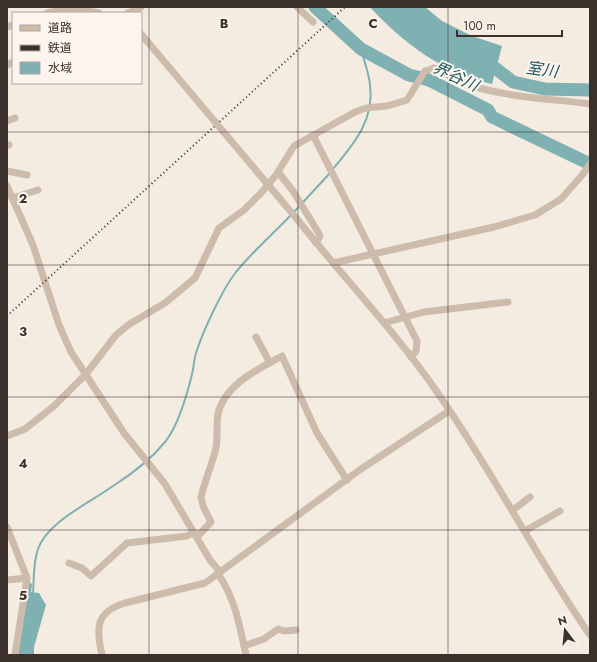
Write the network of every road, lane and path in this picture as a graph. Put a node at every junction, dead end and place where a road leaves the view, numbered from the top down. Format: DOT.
graph roads {
  1 [pos="142,7"];
  2 [pos="297,7"];
  3 [pos="52,12"];
  4 [pos="94,12"];
  5 [pos="130,12"];
  6 [pos="313,22"];
  7 [pos="142,35"];
  8 [pos="590,104"];
  9 [pos="15,118"];
  10 [pos="7,121"];
  11 [pos="313,135"];
  12 [pos="589,166"];
  13 [pos="7,171"];
  14 [pos="278,172"];
  15 [pos="27,175"];
  16 [pos="7,186"];
  17 [pos="38,190"];
  18 [pos="12,198"];
  19 [pos="316,243"];
  20 [pos="372,254"];
  21 [pos="333,263"];
  22 [pos="508,302"];
  23 [pos="405,318"];
  24 [pos="384,323"];
  25 [pos="256,337"];
  26 [pos="411,357"];
  27 [pos="270,363"];
  28 [pos="86,374"];
  29 [pos="449,410"];
  30 [pos="7,436"];
  31 [pos="347,480"];
  32 [pos="530,497"];
  33 [pos="513,510"];
  34 [pos="560,511"];
  35 [pos="7,527"];
  36 [pos="525,531"];
  37 [pos="195,535"];
  38 [pos="69,563"];
  39 [pos="219,573"];
  40 [pos="27,578"];
  41 [pos="7,580"];
  42 [pos="296,630"];
  43 [pos="590,635"];
  44 [pos="244,646"];
  45 [pos="15,655"];
  46 [pos="102,655"];
  47 [pos="246,655"];
  1 -- 5 [label="street"];
  2 -- 6 [label="street"];
  3 -- 4 [label="street"];
  7 -- 19 [label="street, bridge"];
  8 -- 11 [label="street"];
  9 -- 10 [label="street"];
  11 -- 14 [label="street"];
  11 -- 20 [label="street"];
  12 -- 20 [label="street"];
  13 -- 15 [label="street"];
  14 -- 19 [label="street"];
  14 -- 28 [label="street"];
  16 -- 18 [label="street"];
  17 -- 18 [label="street"];
  18 -- 28 [label="street"];
  19 -- 21 [label="street"];
  20 -- 21 [label="street"];
  20 -- 23 [label="street"];
  21 -- 24 [label="street"];
  22 -- 23 [label="street"];
  23 -- 24 [label="street"];
  23 -- 26 [label="street"];
  24 -- 26 [label="street"];
  25 -- 27 [label="street"];
  26 -- 29 [label="street"];
  27 -- 31 [label="street"];
  27 -- 37 [label="street"];
  28 -- 30 [label="street"];
  28 -- 37 [label="street"];
  29 -- 31 [label="street"];
  29 -- 33 [label="street"];
  31 -- 39 [label="street"];
  32 -- 33 [label="street"];
  33 -- 36 [label="street"];
  34 -- 36 [label="street"];
  35 -- 40 [label="street"];
  36 -- 43 [label="street"];
  37 -- 38 [label="street"];
  37 -- 39 [label="street"];
  39 -- 44 [label="street"];
  39 -- 46 [label="street"];
  40 -- 41 [label="street"];
  40 -- 45 [label="street"];
  42 -- 44 [label="street"];
  44 -- 47 [label="street"];
}
